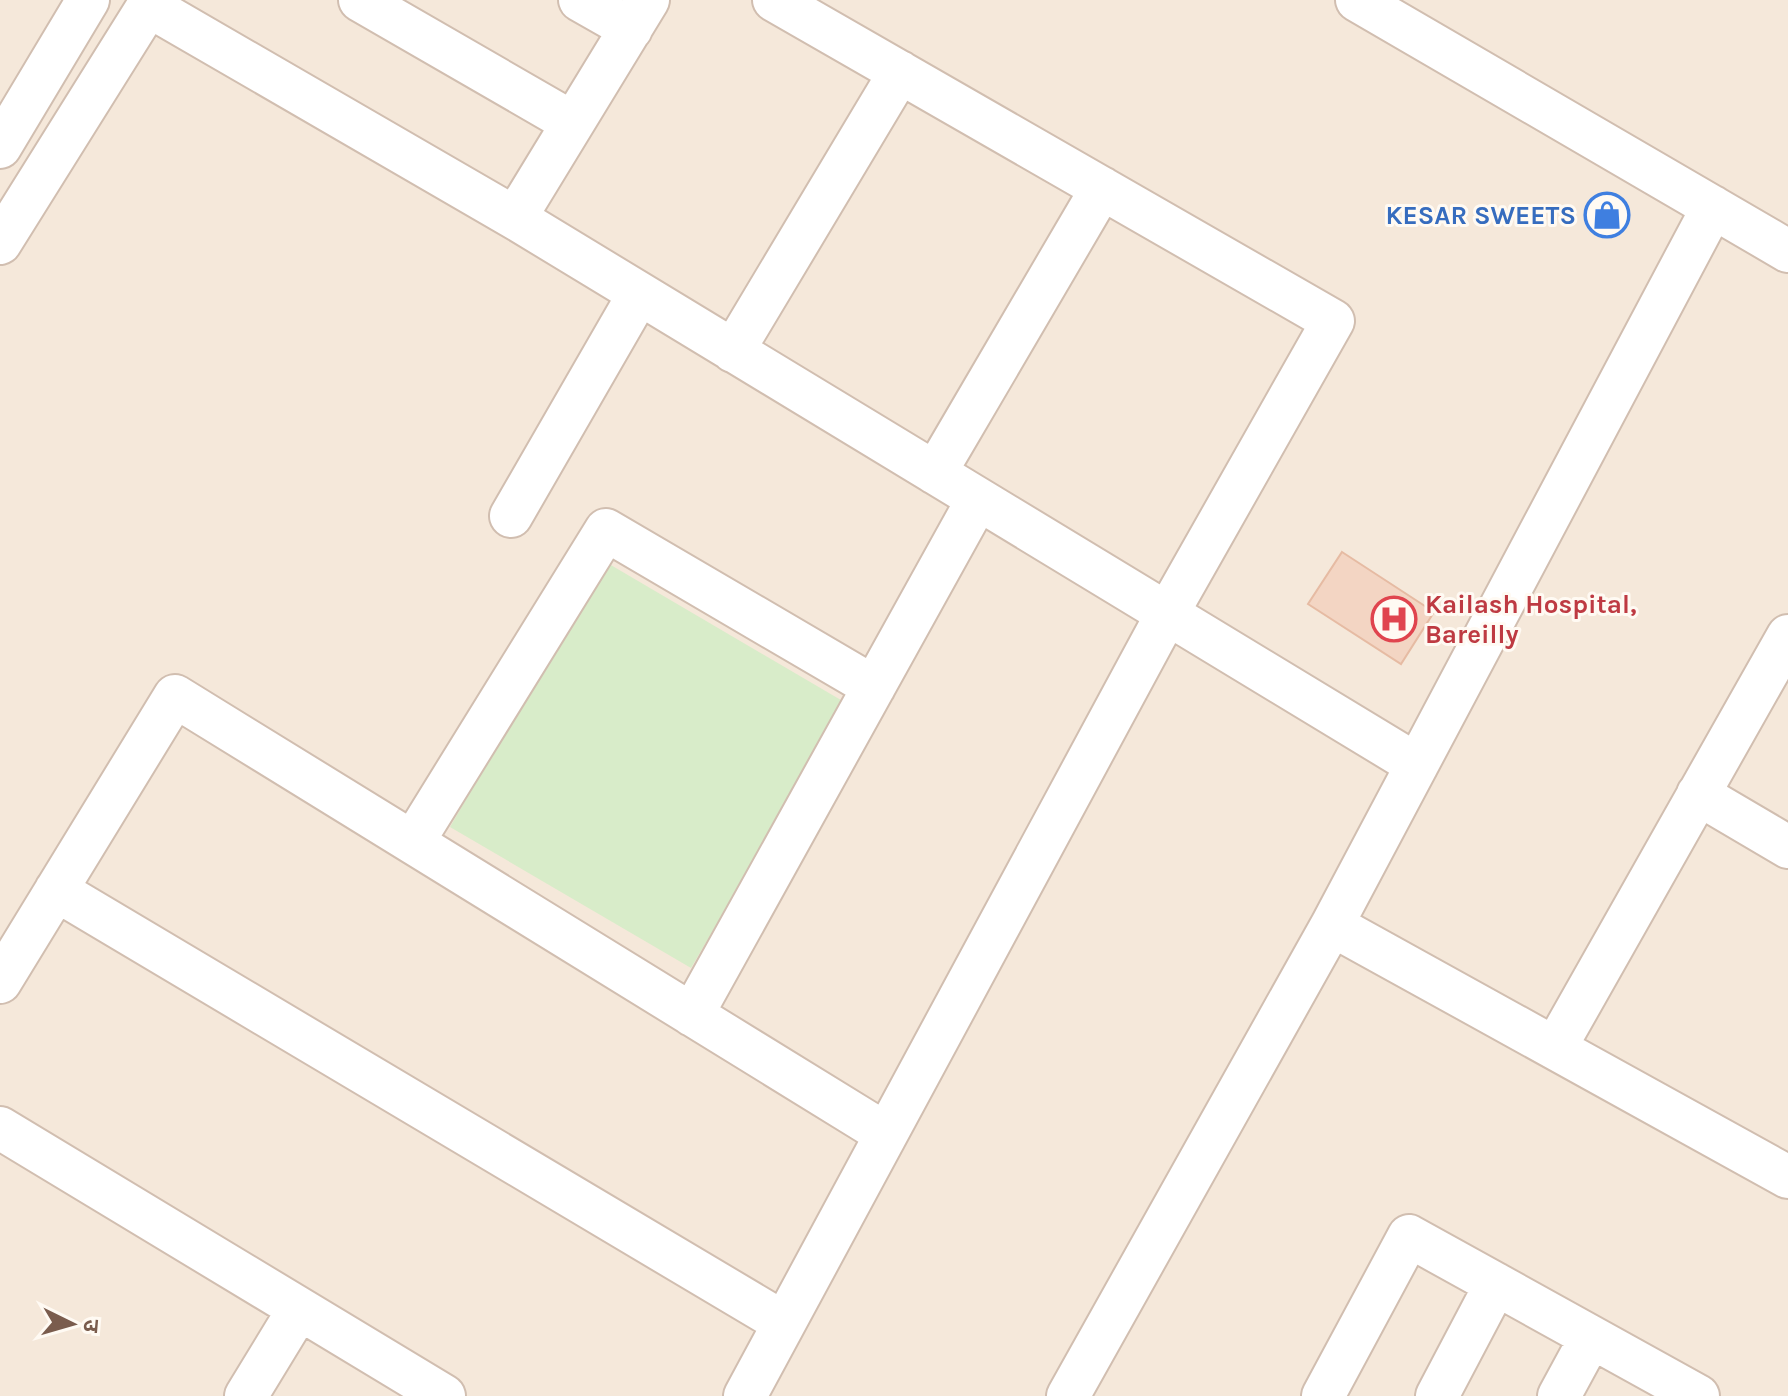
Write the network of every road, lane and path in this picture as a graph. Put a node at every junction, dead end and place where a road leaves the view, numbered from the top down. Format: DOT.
graph roads {
  1 [pos="88,0"];
  2 [pos="360,0"];
  3 [pos="580,0"];
  4 [pos="774,0"];
  5 [pos="1362,1"];
  6 [pos="150,3"];
  7 [pos="639,14"];
  8 [pos="900,72"];
  9 [pos="573,123"];
  10 [pos="0,147"];
  11 [pos="1102,188"];
  12 [pos="1713,207"];
  13 [pos="515,218"];
  14 [pos="0,243"];
  15 [pos="1788,251"];
  16 [pos="639,294"];
  17 [pos="733,351"];
  18 [pos="935,473"];
  19 [pos="978,499"];
  20 [pos="511,516"];
  21 [pos="1167,614"];
  22 [pos="1788,636"];
  23 [pos="874,687"];
  24 [pos="1417,765"];
  25 [pos="1698,794"];
  26 [pos="413,842"];
  27 [pos="1788,847"];
  28 [pos="56,890"];
  29 [pos="1332,925"];
  30 [pos="0,982"];
  31 [pos="692,1015"];
  32 [pos="1555,1048"];
  33 [pos="0,1128"];
  34 [pos="886,1134"];
  35 [pos="1788,1177"];
  36 [pos="1496,1284"];
  37 [pos="299,1309"];
  38 [pos="784,1323"];
  39 [pos="1591,1337"];
  40 [pos="1693,1395"];
  41 [pos="246,1396"];
  42 [pos="444,1396"];
  43 [pos="745,1396"];
  44 [pos="1068,1396"];
  45 [pos="1323,1396"];
  46 [pos="1437,1396"];
  47 [pos="1559,1396"];
  1 -- 10 [label="street"];
  2 -- 9 [label="street"];
  3 -- 7 [label="street"];
  4 -- 8 [label="street"];
  5 -- 12 [label="street"];
  6 -- 13 [label="street"];
  6 -- 14 [label="street"];
  7 -- 9 [label="street"];
  8 -- 11 [label="street"];
  8 -- 17 [label="street"];
  9 -- 13 [label="street"];
  11 -- 18 [label="street"];
  11 -- 21 [label="street"];
  12 -- 15 [label="street"];
  12 -- 24 [label="street"];
  13 -- 16 [label="street"];
  16 -- 17 [label="street"];
  16 -- 20 [label="street"];
  17 -- 18 [label="street"];
  18 -- 19 [label="street"];
  19 -- 21 [label="street"];
  19 -- 23 [label="street"];
  21 -- 24 [label="street"];
  21 -- 34 [label="street"];
  22 -- 25 [label="street"];
  23 -- 26 [label="street"];
  23 -- 31 [label="street"];
  24 -- 29 [label="street"];
  25 -- 27 [label="street"];
  25 -- 32 [label="street"];
  26 -- 28 [label="street"];
  26 -- 31 [label="street"];
  28 -- 30 [label="street"];
  28 -- 38 [label="street"];
  29 -- 32 [label="street"];
  29 -- 44 [label="street"];
  31 -- 34 [label="street"];
  32 -- 35 [label="street"];
  33 -- 37 [label="street"];
  34 -- 38 [label="street"];
  36 -- 39 [label="street"];
  36 -- 45 [label="street"];
  36 -- 46 [label="street"];
  37 -- 41 [label="street"];
  37 -- 42 [label="street"];
  38 -- 43 [label="street"];
  39 -- 40 [label="street"];
  39 -- 47 [label="street"];
}
